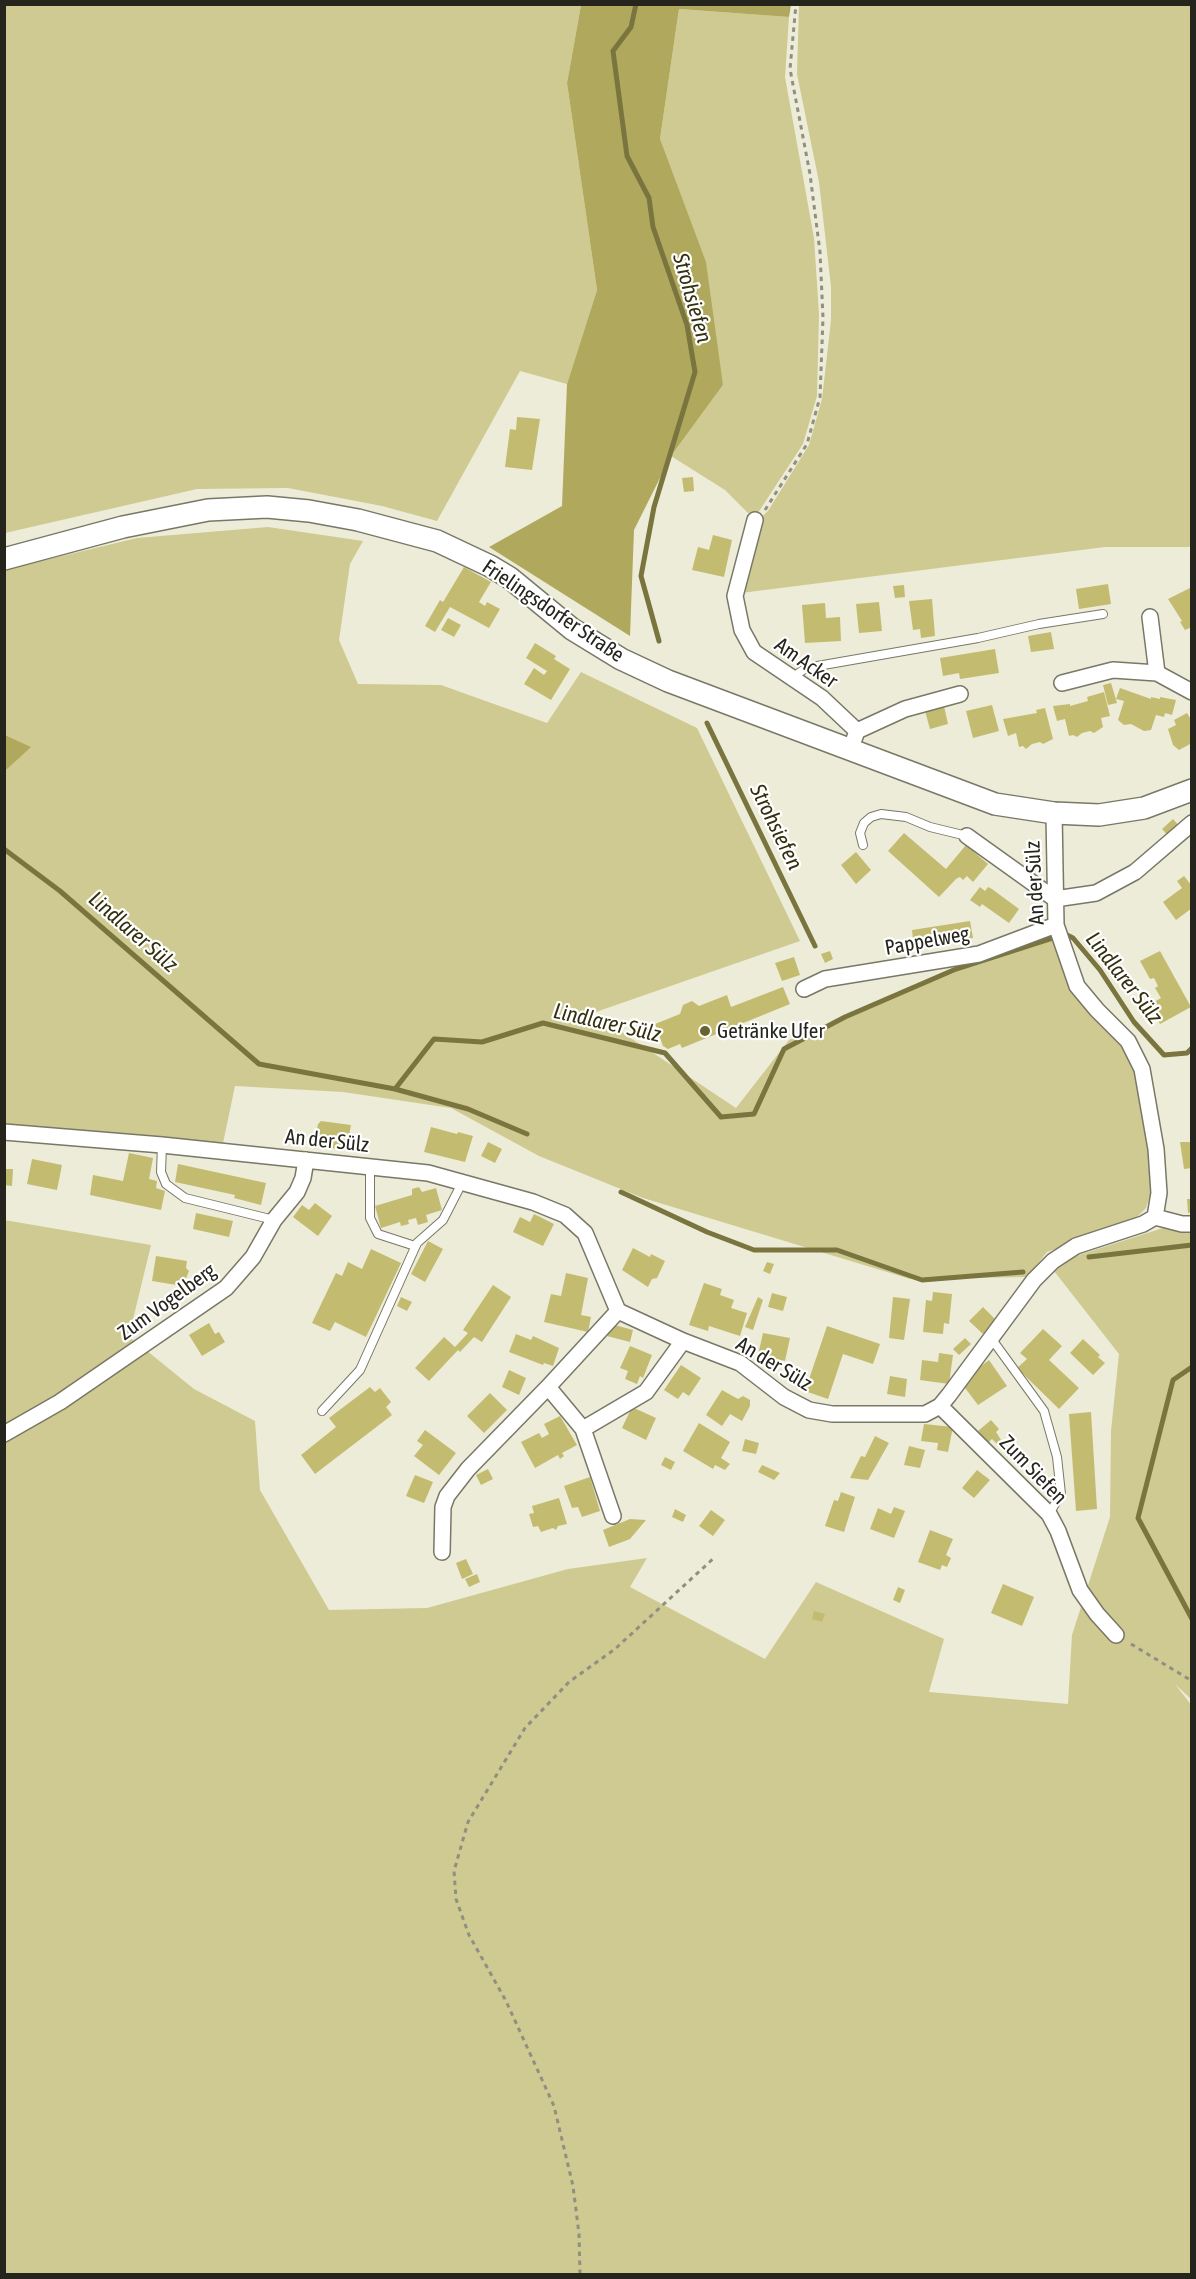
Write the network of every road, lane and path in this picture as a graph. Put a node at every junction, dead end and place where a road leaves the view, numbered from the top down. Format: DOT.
graph roads {
  1 [pos="796,4"];
  2 [pos="755,520"];
  3 [pos="4,559"];
  4 [pos="1103,614"];
  5 [pos="1150,617"];
  6 [pos="1157,673"];
  7 [pos="793,677"];
  8 [pos="1062,683"];
  9 [pos="1191,692"];
  10 [pos="960,694"];
  11 [pos="857,730"];
  12 [pos="850,751"];
  13 [pos="1191,790"];
  14 [pos="1054,813"];
  15 [pos="1191,823"];
  16 [pos="967,836"];
  17 [pos="863,845"];
  18 [pos="1055,899"];
  19 [pos="1056,925"];
  20 [pos="804,989"];
  21 [pos="4,1132"];
  22 [pos="162,1145"];
  23 [pos="306,1160"];
  24 [pos="370,1167"];
  25 [pos="462,1183"];
  26 [pos="1155,1217"];
  27 [pos="274,1220"];
  28 [pos="1191,1224"];
  29 [pos="415,1246"];
  30 [pos="618,1311"];
  31 [pos="992,1338"];
  32 [pos="683,1341"];
  33 [pos="548,1387"];
  34 [pos="939,1406"];
  35 [pos="322,1411"];
  36 [pos="583,1428"];
  37 [pos="4,1434"];
  38 [pos="1049,1514"];
  39 [pos="613,1516"];
  40 [pos="442,1552"];
  41 [pos="715,1557"];
  42 [pos="1116,1635"];
  43 [pos="1191,1681"];
  44 [pos="580,2274"];
  1 -- 2 [label="path"];
  2 -- 7 [label="street, Am Acker"];
  3 -- 12 [label="main road, Frielingsdorfer Straße"];
  4 -- 7 [label="lane"];
  5 -- 6 [label="street"];
  6 -- 8 [label="street"];
  6 -- 9 [label="street"];
  7 -- 11 [label="street, Am Acker"];
  10 -- 11 [label="street"];
  11 -- 12 [label="street"];
  12 -- 14 [label="main road, Frielingsdorfer Straße"];
  13 -- 14 [label="main road, Frielingsdorfer Straße"];
  14 -- 18 [label="street, An der Sülz"];
  15 -- 18 [label="street"];
  16 -- 17 [label="lane"];
  16 -- 18 [label="street"];
  18 -- 19 [label="street, An der Sülz"];
  19 -- 20 [label="street, Pappelweg"];
  19 -- 26 [label="street, An der Sülz"];
  21 -- 22 [label="street, An der Sülz"];
  22 -- 23 [label="street, An der Sülz"];
  22 -- 27 [label="lane"];
  23 -- 24 [label="street, An der Sülz"];
  23 -- 27 [label="street, Zum Vogelberg"];
  24 -- 25 [label="street, An der Sülz"];
  24 -- 29 [label="lane"];
  25 -- 29 [label="lane"];
  25 -- 30 [label="street, An der Sülz"];
  26 -- 28 [label="street"];
  26 -- 31 [label="street"];
  27 -- 37 [label="street, Zum Vogelberg"];
  29 -- 35 [label="lane"];
  30 -- 32 [label="street, An der Sülz"];
  30 -- 33 [label="street"];
  31 -- 34 [label="street"];
  31 -- 38 [label="lane"];
  32 -- 34 [label="street, An der Sülz"];
  32 -- 36 [label="street"];
  33 -- 36 [label="street"];
  33 -- 40 [label="street"];
  34 -- 38 [label="street, Zum Siefen"];
  36 -- 39 [label="street"];
  38 -- 42 [label="street, Zum Siefen"];
  41 -- 44 [label="path"];
  42 -- 43 [label="path"];
}
